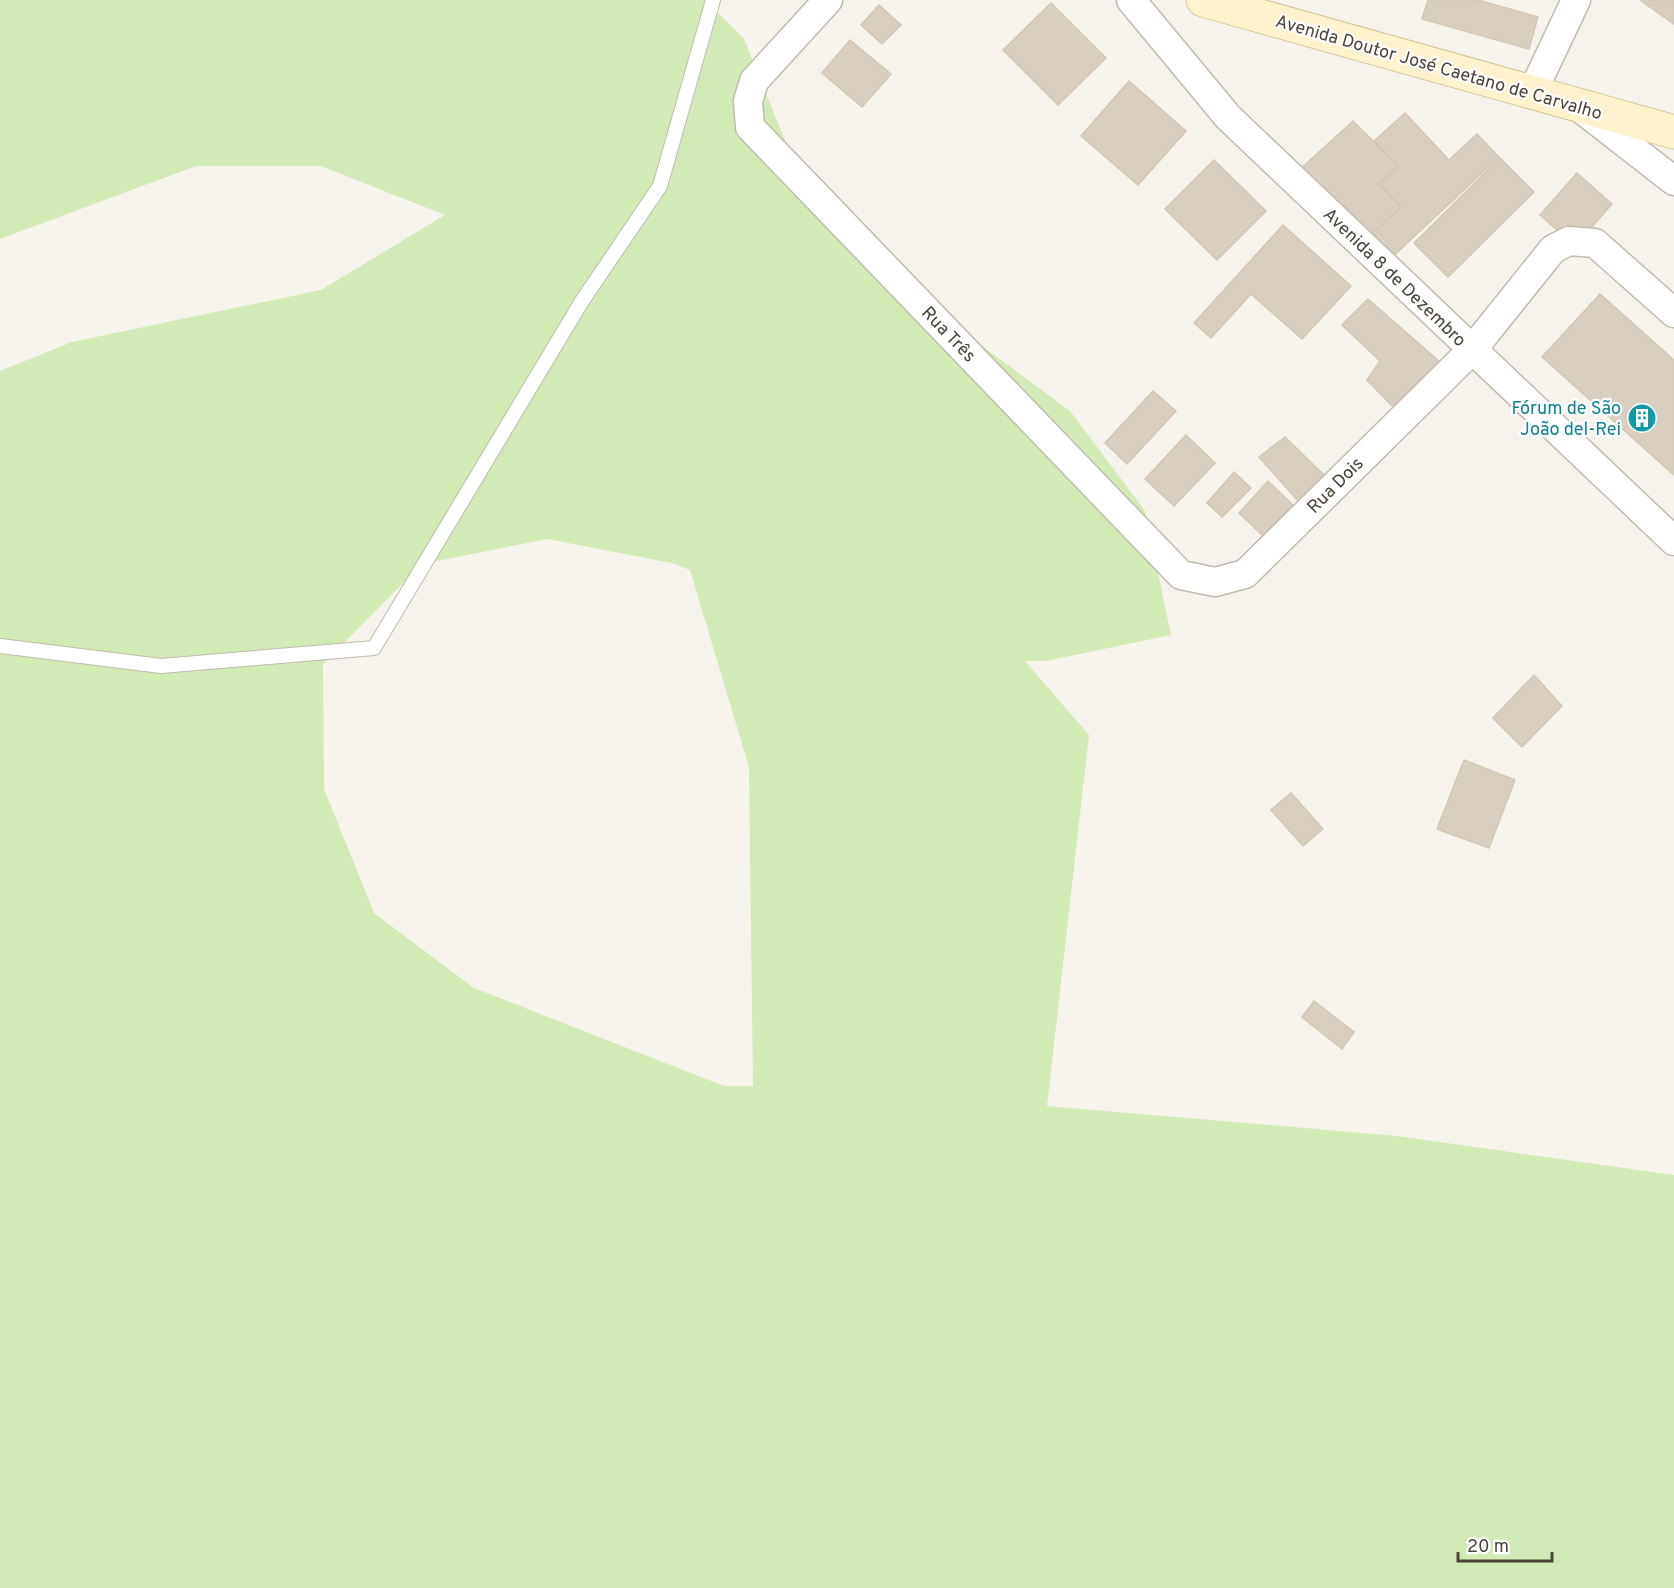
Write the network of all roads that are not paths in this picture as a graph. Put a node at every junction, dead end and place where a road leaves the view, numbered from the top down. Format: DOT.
graph roads {
  1 [pos="713,0"];
  2 [pos="828,0"];
  3 [pos="1131,0"];
  4 [pos="1203,0"];
  5 [pos="1576,0"];
  6 [pos="1532,93"];
  7 [pos="1577,106"];
  8 [pos="1674,132"];
  9 [pos="1674,181"];
  10 [pos="1674,313"];
  11 [pos="1472,350"];
  12 [pos="1674,541"];
  13 [pos="1181,575"];
  14 [pos="0,646"];
  1 -- 14 [label="lane"];
  2 -- 13 [label="street, Rua Três"];
  3 -- 11 [label="street, Avenida 8 de Dezembro"];
  4 -- 6 [label="main road, Avenida Doutor José Caetano de Carvalho"];
  5 -- 6 [label="street"];
  6 -- 7 [label="main road, Avenida Doutor José Caetano de Carvalho"];
  7 -- 8 [label="main road, Avenida Doutor José Caetano de Carvalho"];
  7 -- 9 [label="street"];
  10 -- 11 [label="street, Rua Dois"];
  11 -- 12 [label="street, Avenida 8 de Dezembro"];
  11 -- 13 [label="street, Rua Dois"];
}
